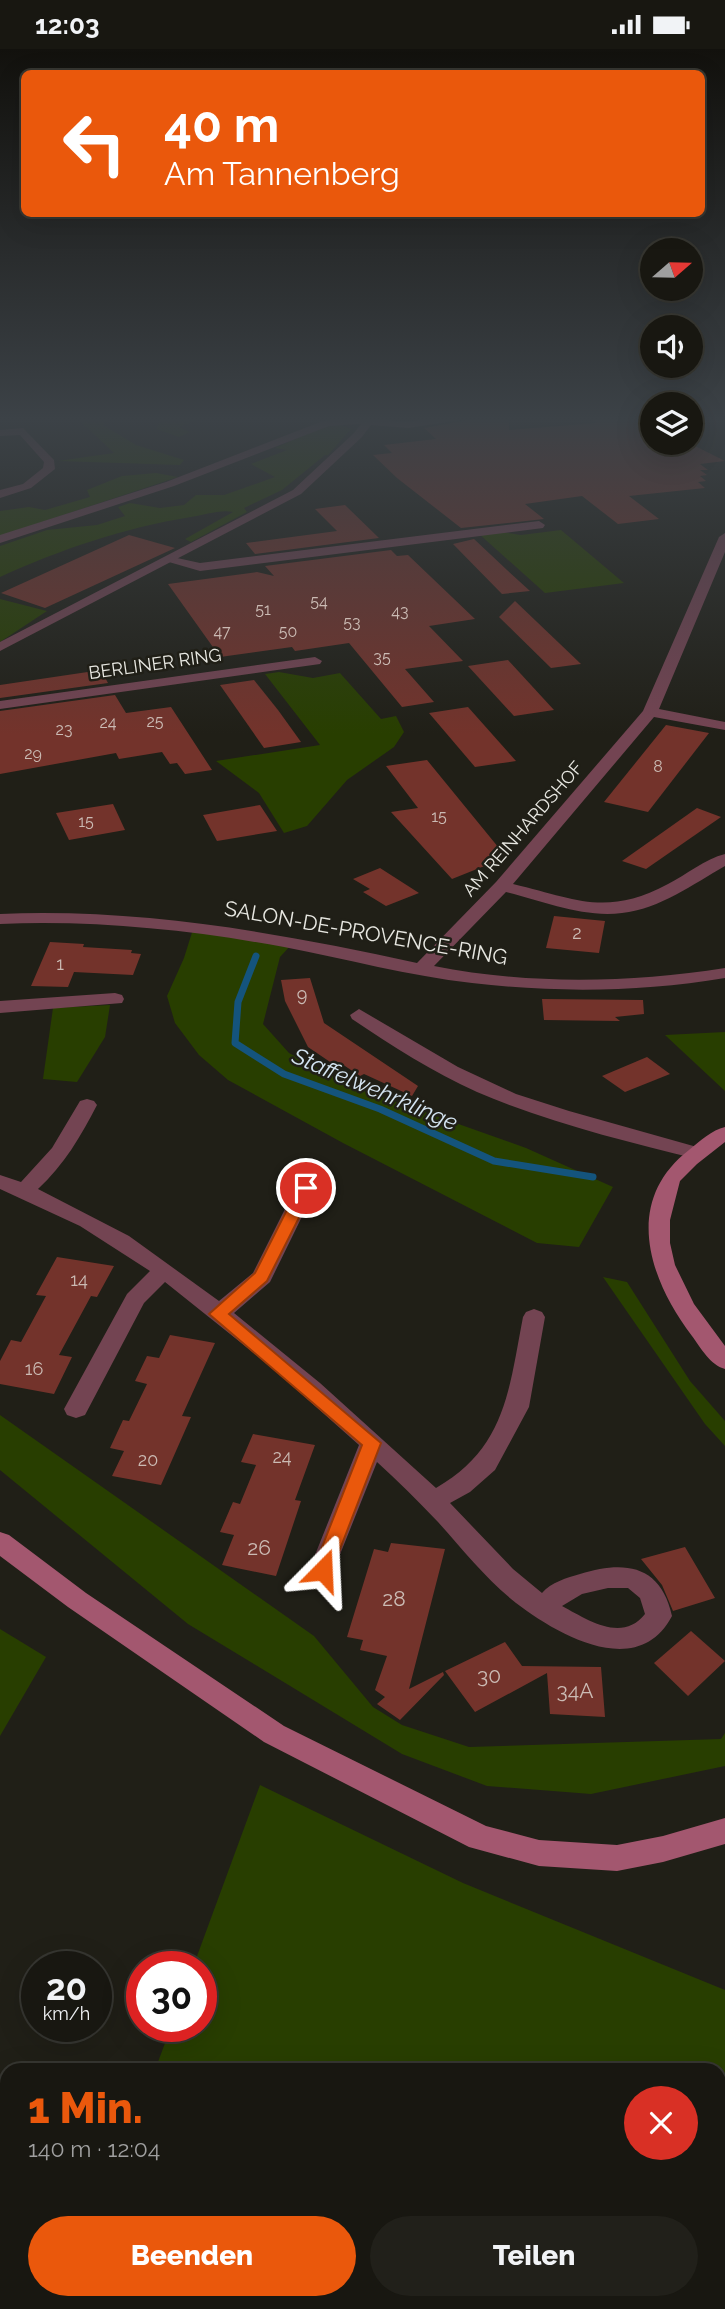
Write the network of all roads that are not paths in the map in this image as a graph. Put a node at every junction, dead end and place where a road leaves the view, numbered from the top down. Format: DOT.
graph roads {
  1 [pos="51,522"];
  2 [pos="239,522"];
  3 [pos="540,525"];
  4 [pos="725,537"];
  5 [pos="0,539"];
  6 [pos="167,560"];
  7 [pos="0,647"];
  8 [pos="315,661"];
  9 [pos="0,705"];
  10 [pos="650,712"];
  11 [pos="725,726"];
  12 [pos="725,859"];
  13 [pos="502,886"];
  14 [pos="0,919"];
  15 [pos="422,968"];
  16 [pos="725,973"];
  17 [pos="115,999"];
  18 [pos="0,1007"];
  19 [pos="359,1015"];
  20 [pos="87,1105"];
  21 [pos="725,1133"];
  22 [pos="697,1153"];
  23 [pos="0,1181"];
  24 [pos="306,1188"];
  25 [pos="24,1191"];
  26 [pos="163,1272"];
  27 [pos="218,1314"];
  28 [pos="534,1317"];
  29 [pos="725,1361"];
  30 [pos="76,1409"];
  31 [pos="372,1443"];
  32 [pos="433,1501"];
  33 [pos="0,1542"];
  34 [pos="323,1570"];
  35 [pos="547,1608"];
  36 [pos="725,1831"];
  1 -- 5 [label="street"];
  2 -- 6 [label="street"];
  3 -- 6 [label="street"];
  4 -- 10 [label="street, AM REINHARDSHOF"];
  6 -- 7 [label="street"];
  8 -- 9 [label="street, BERLINER RING"];
  10 -- 11 [label="street"];
  10 -- 13 [label="street, AM REINHARDSHOF"];
  12 -- 13 [label="street"];
  13 -- 15 [label="street, AM REINHARDSHOF"];
  14 -- 15 [label="street, SALON-DE-PROVENCE-RING"];
  15 -- 16 [label="street, SALON-DE-PROVENCE-RING"];
  17 -- 18 [label="street"];
  19 -- 22 [label="street"];
  20 -- 25 [label="street"];
  21 -- 22 [label="main road"];
  22 -- 29 [label="main road"];
  23 -- 25 [label="street"];
  24 -- 27 [label="street"];
  25 -- 26 [label="street"];
  26 -- 27 [label="street"];
  26 -- 30 [label="street"];
  27 -- 31 [label="street"];
  28 -- 32 [label="street"];
  31 -- 32 [label="street"];
  31 -- 34 [label="street"];
  32 -- 35 [label="street"];
  33 -- 36 [label="main road"];
}
